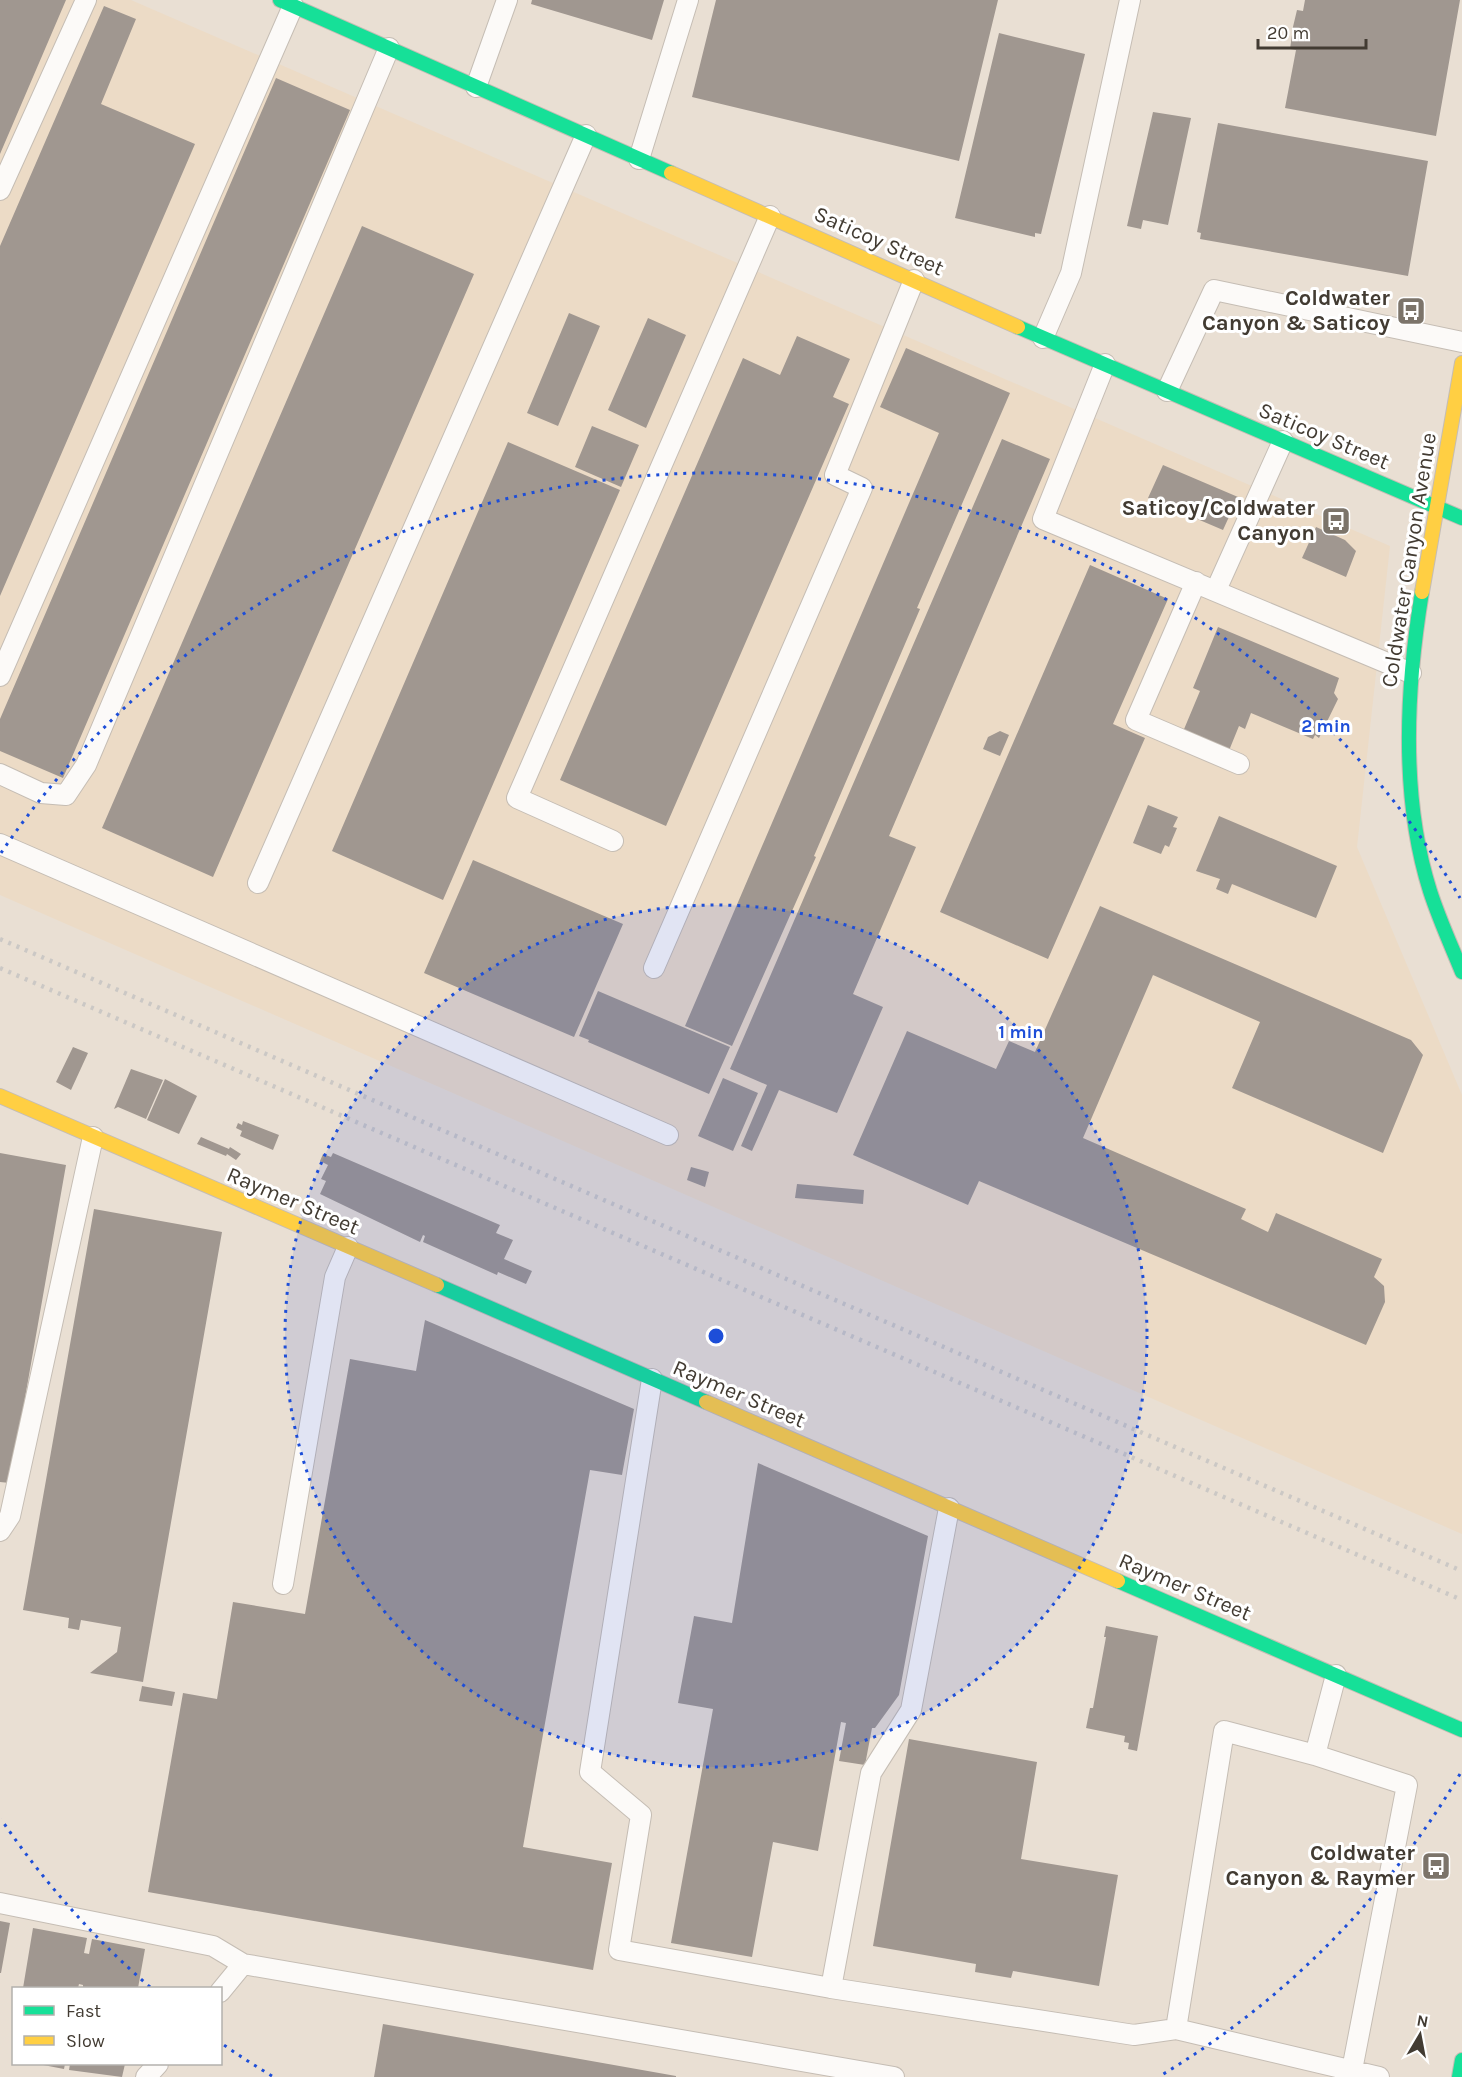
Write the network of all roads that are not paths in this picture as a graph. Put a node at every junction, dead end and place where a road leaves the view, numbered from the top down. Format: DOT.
graph roads {
  1 [pos="86,0"];
  2 [pos="507,0"];
  3 [pos="688,0"];
  4 [pos="1130,0"];
  5 [pos="287,3"];
  6 [pos="389,48"];
  7 [pos="476,87"];
  8 [pos="586,135"];
  9 [pos="639,159"];
  10 [pos="0,190"];
  11 [pos="770,216"];
  12 [pos="914,280"];
  13 [pos="1043,338"];
  14 [pos="1462,342"];
  15 [pos="1462,363"];
  16 [pos="1105,364"];
  17 [pos="1167,391"];
  18 [pos="1283,441"];
  19 [pos="1437,507"];
  20 [pos="1462,518"];
  21 [pos="1196,582"];
  22 [pos="1216,590"];
  23 [pos="1411,673"];
  24 [pos="0,676"];
  25 [pos="1239,764"];
  26 [pos="0,774"];
  27 [pos="613,841"];
  28 [pos="0,844"];
  29 [pos="258,883"];
  30 [pos="654,968"];
  31 [pos="1462,972"];
  32 [pos="0,1096"];
  33 [pos="668,1135"];
  34 [pos="93,1137"];
  35 [pos="348,1247"];
  36 [pos="651,1379"];
  37 [pos="949,1508"];
  38 [pos="0,1531"];
  39 [pos="283,1584"];
  40 [pos="1336,1675"];
  41 [pos="1462,1730"];
  42 [pos="1316,1755"];
  43 [pos="0,1903"];
  44 [pos="243,1964"];
  45 [pos="831,1988"];
  46 [pos="222,1990"];
  47 [pos="1176,2029"];
  48 [pos="1462,2060"];
  49 [pos="157,2065"];
  50 [pos="1352,2070"];
  51 [pos="146,2077"];
  52 [pos="894,2077"];
  53 [pos="1379,2077"];
  54 [pos="1459,2077"];
  1 -- 10 [label="lane"];
  2 -- 7 [label="lane"];
  3 -- 9 [label="lane"];
  4 -- 13 [label="lane"];
  5 -- 6 [label="street, Saticoy Street"];
  5 -- 24 [label="lane"];
  6 -- 7 [label="street, Saticoy Street"];
  6 -- 26 [label="lane"];
  7 -- 8 [label="street, Saticoy Street"];
  8 -- 9 [label="street, Saticoy Street"];
  8 -- 29 [label="lane"];
  9 -- 11 [label="street, Saticoy Street"];
  11 -- 12 [label="street, Saticoy Street"];
  11 -- 27 [label="lane"];
  12 -- 13 [label="street, Saticoy Street"];
  12 -- 30 [label="lane"];
  13 -- 16 [label="street, Saticoy Street"];
  14 -- 17 [label="lane"];
  15 -- 19 [label="street, Coldwater Canyon Avenue"];
  16 -- 17 [label="street, Saticoy Street"];
  16 -- 21 [label="lane"];
  17 -- 18 [label="street, Saticoy Street"];
  18 -- 19 [label="street, Saticoy Street"];
  18 -- 22 [label="lane"];
  19 -- 20 [label="street, Saticoy Street"];
  19 -- 23 [label="street, Coldwater Canyon Avenue"];
  21 -- 22 [label="lane"];
  21 -- 25 [label="lane"];
  22 -- 23 [label="lane"];
  23 -- 31 [label="street, Coldwater Canyon Avenue"];
  28 -- 33 [label="lane"];
  32 -- 34 [label="street, Raymer Street"];
  34 -- 35 [label="street, Raymer Street"];
  34 -- 38 [label="lane"];
  35 -- 36 [label="street, Raymer Street"];
  35 -- 39 [label="lane"];
  36 -- 37 [label="street, Raymer Street"];
  36 -- 45 [label="lane"];
  37 -- 40 [label="street, Raymer Street"];
  37 -- 45 [label="lane"];
  40 -- 41 [label="street, Raymer Street"];
  40 -- 42 [label="lane"];
  42 -- 47 [label="lane"];
  42 -- 50 [label="lane"];
  43 -- 44 [label="lane"];
  44 -- 46 [label="lane"];
  44 -- 52 [label="lane"];
  45 -- 47 [label="lane"];
  47 -- 50 [label="lane"];
  48 -- 54 [label="street"];
  49 -- 51 [label="lane"];
  50 -- 53 [label="lane"];
}
